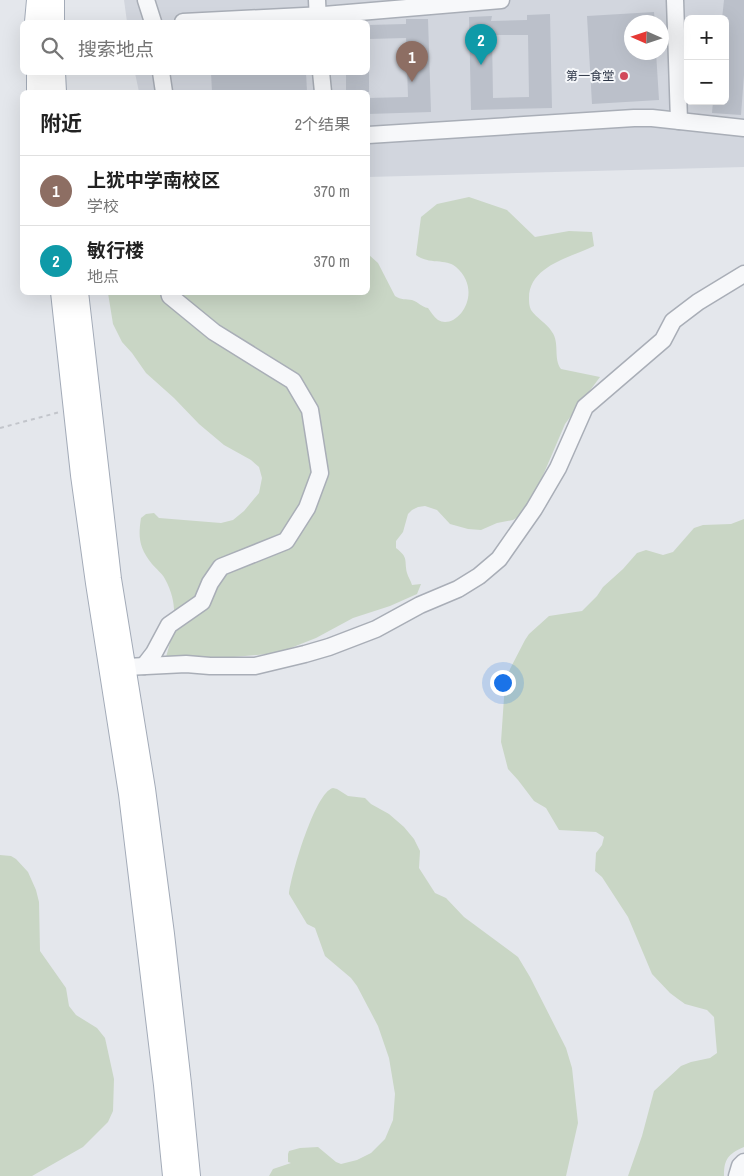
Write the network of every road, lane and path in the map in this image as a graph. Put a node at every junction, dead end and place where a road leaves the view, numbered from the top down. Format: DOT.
graph roads {
  1 [pos="37,0"];
  2 [pos="54,0"];
  3 [pos="146,0"];
  4 [pos="501,0"];
  5 [pos="675,0"];
  6 [pos="318,12"];
  7 [pos="35,20"];
  8 [pos="54,20"];
  9 [pos="152,20"];
  10 [pos="210,20"];
  11 [pos="37,75"];
  12 [pos="55,75"];
  13 [pos="161,75"];
  14 [pos="321,75"];
  15 [pos="38,90"];
  16 [pos="56,90"];
  17 [pos="164,90"];
  18 [pos="323,90"];
  19 [pos="679,121"];
  20 [pos="744,128"];
  21 [pos="370,135"];
  22 [pos="744,274"];
  23 [pos="61,295"];
  24 [pos="78,295"];
  25 [pos="170,295"];
  26 [pos="74,408"];
  27 [pos="0,428"];
  28 [pos="135,666"];
  29 [pos="744,1162"];
  30 [pos="173,1176"];
  31 [pos="190,1176"];
  32 [pos="737,1176"];
  1 -- 7 [label="main road"];
  2 -- 8 [label="main road"];
  3 -- 9 [label="street"];
  4 -- 6 [label="street"];
  5 -- 19 [label="street"];
  6 -- 10 [label="street"];
  11 -- 15 [label="main road"];
  12 -- 16 [label="main road"];
  13 -- 17 [label="street"];
  14 -- 18 [label="street"];
  19 -- 20 [label="street"];
  19 -- 21 [label="street"];
  22 -- 28 [label="street"];
  23 -- 26 [label="main road"];
  24 -- 28 [label="main road"];
  25 -- 28 [label="street"];
  26 -- 27 [label="path"];
  26 -- 30 [label="main road"];
  28 -- 31 [label="main road"];
  29 -- 32 [label="street"];
}
